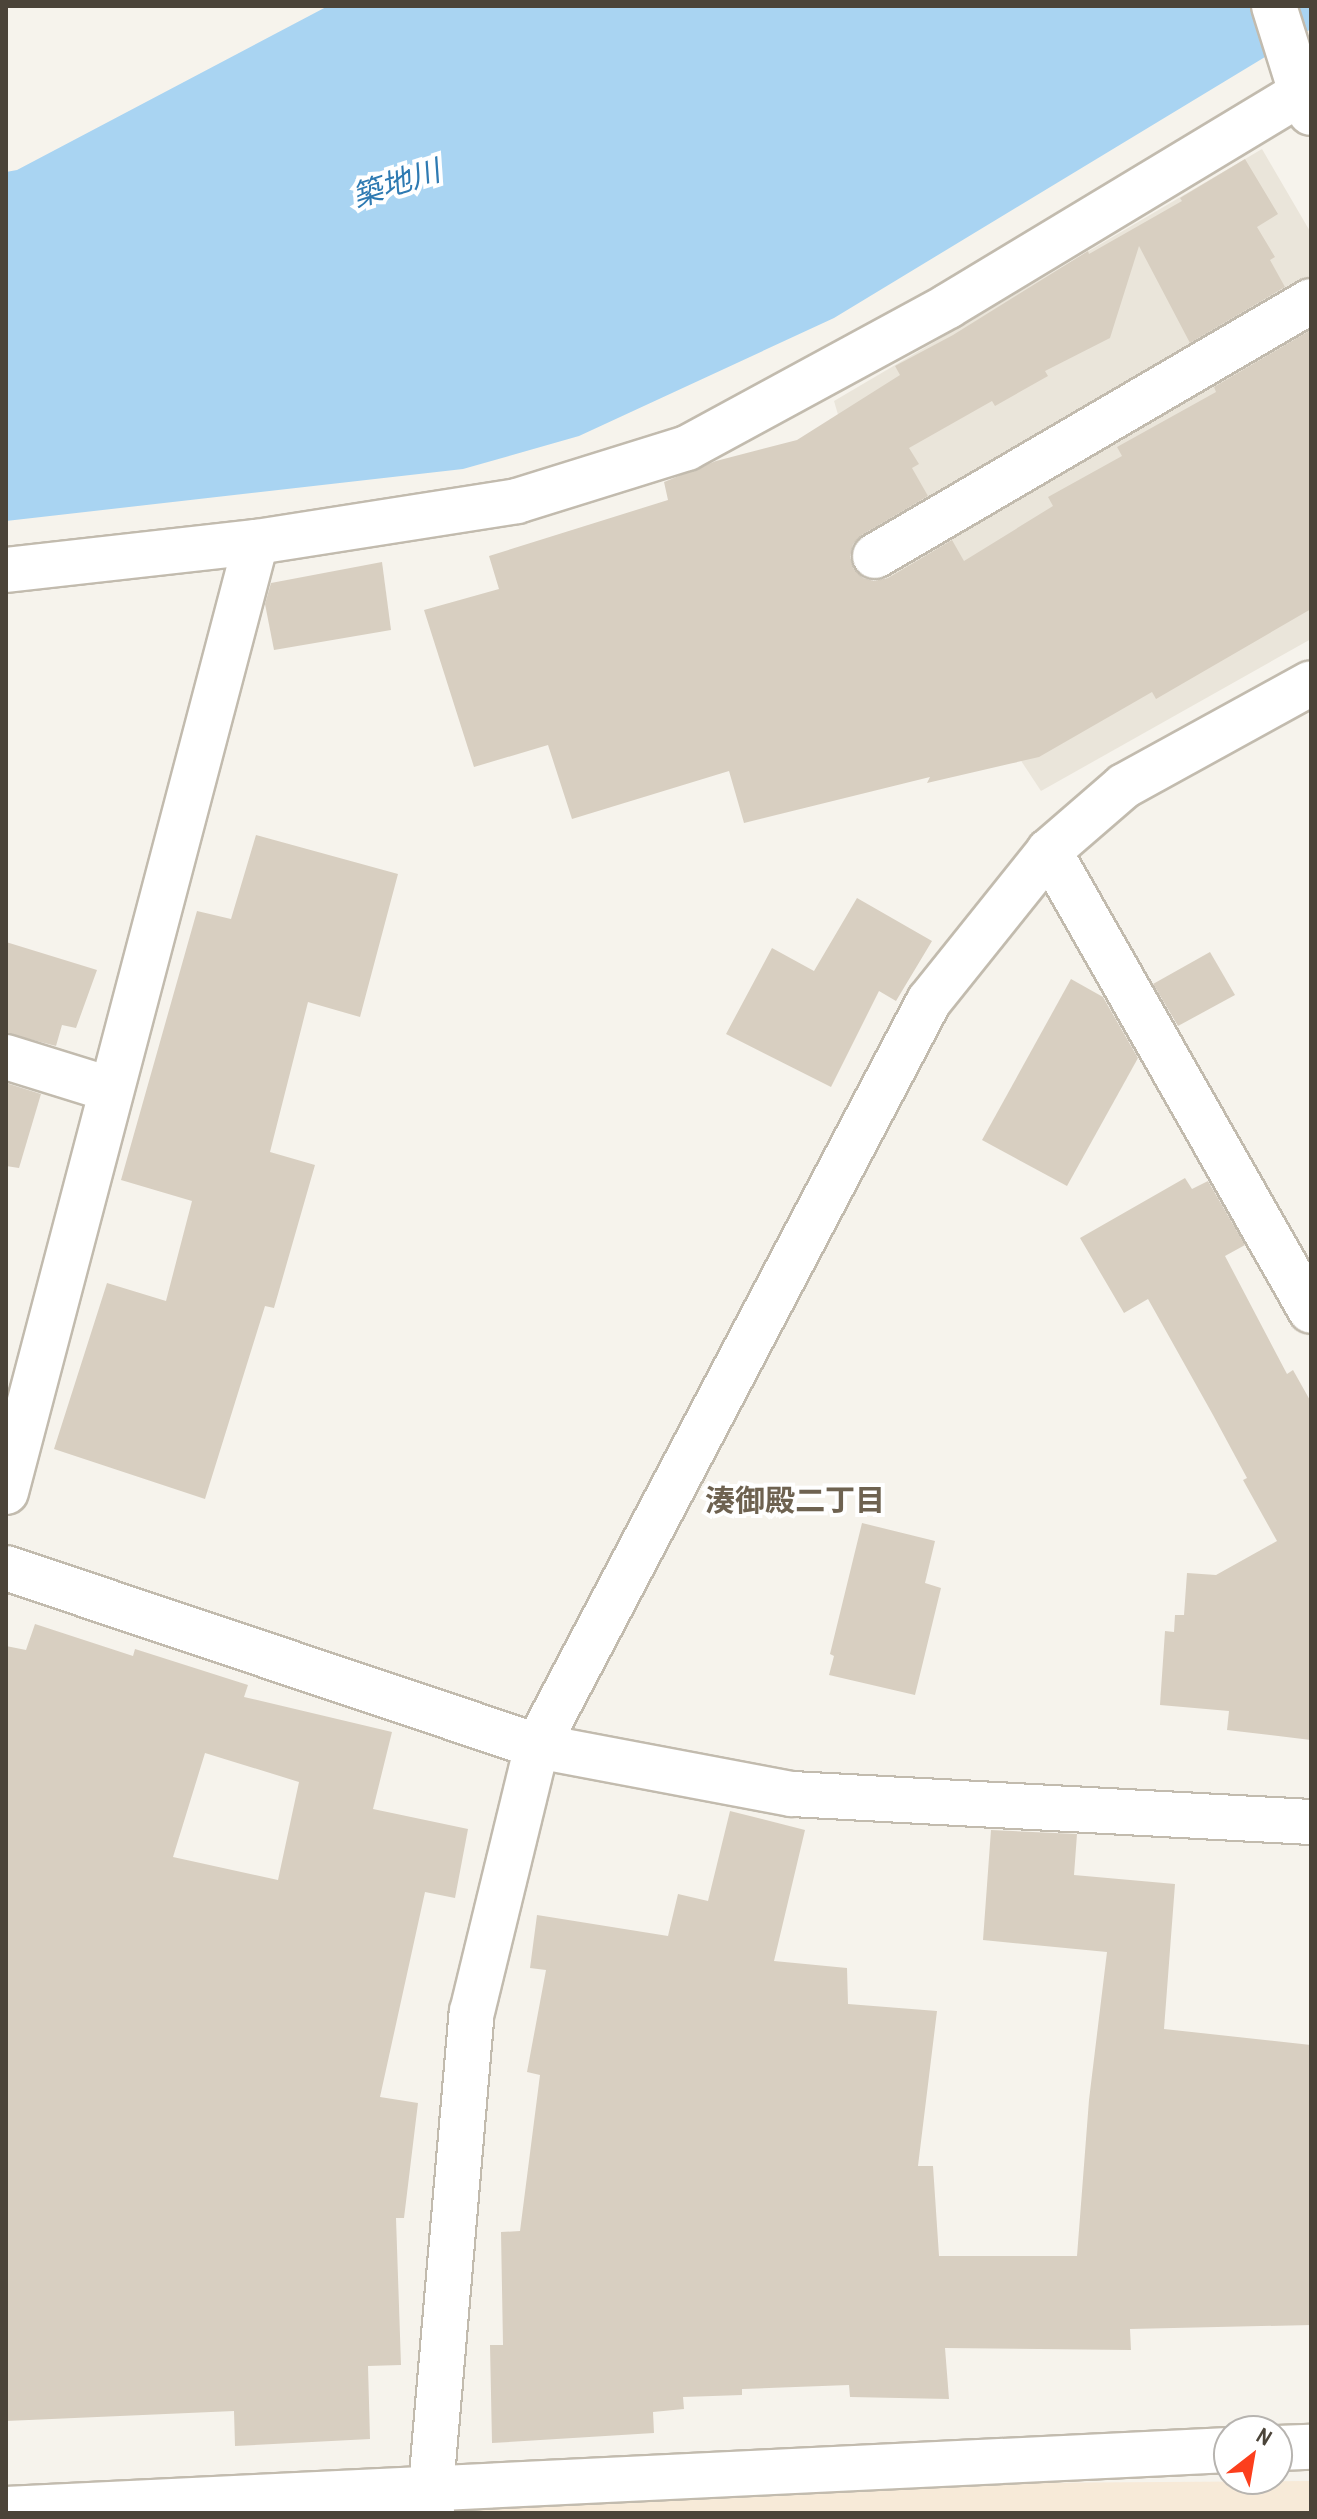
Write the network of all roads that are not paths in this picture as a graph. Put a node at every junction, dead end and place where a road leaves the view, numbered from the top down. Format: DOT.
graph roads {
  1 [pos="1274,6"];
  2 [pos="1303,88"];
  3 [pos="1311,301"];
  4 [pos="256,542"];
  5 [pos="875,556"];
  6 [pos="6,570"];
  7 [pos="1311,683"];
  8 [pos="1049,851"];
  9 [pos="6,1057"];
  10 [pos="109,1089"];
  11 [pos="1311,1311"];
  12 [pos="6,1492"];
  13 [pos="6,1568"];
  14 [pos="537,1746"];
  15 [pos="1311,1822"];
  16 [pos="1213,2451"];
  17 [pos="432,2500"];
  18 [pos="6,2509"];
  1 -- 2 [label="street"];
  2 -- 4 [label="street"];
  3 -- 5 [label="street"];
  4 -- 6 [label="street"];
  4 -- 10 [label="street"];
  7 -- 8 [label="street"];
  8 -- 11 [label="street"];
  8 -- 14 [label="street"];
  9 -- 10 [label="street"];
  10 -- 12 [label="street"];
  13 -- 14 [label="street"];
  14 -- 15 [label="street"];
  14 -- 17 [label="street"];
  16 -- 17 [label="street"];
  17 -- 18 [label="street"];
}
